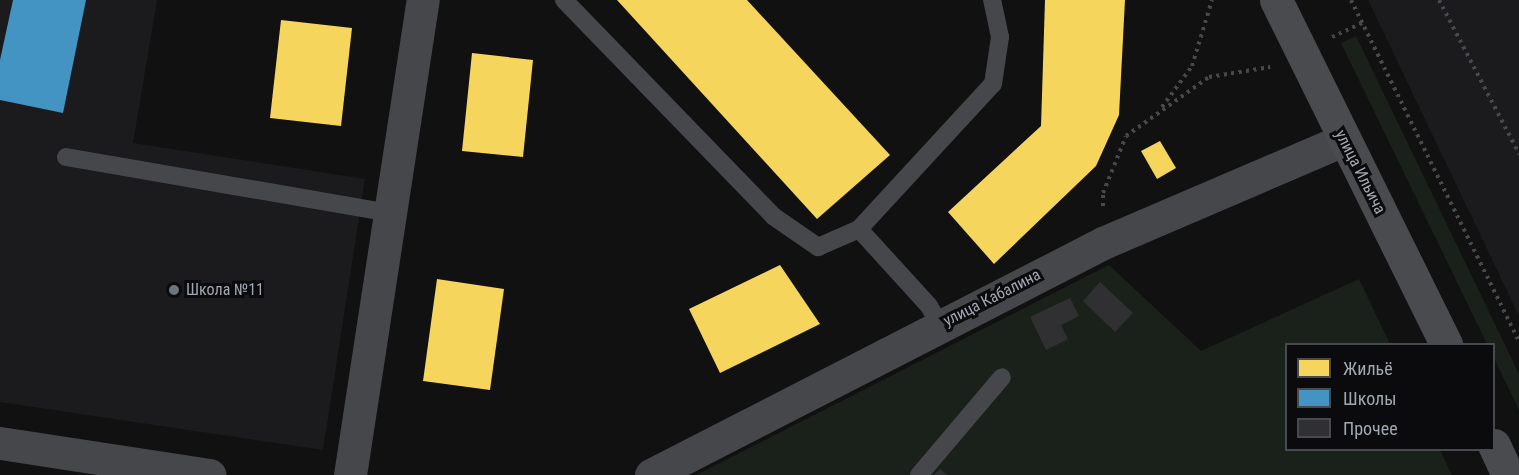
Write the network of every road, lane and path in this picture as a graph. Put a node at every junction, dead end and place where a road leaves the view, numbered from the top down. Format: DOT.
graph roads {
  1 [pos="423,0"];
  2 [pos="564,0"];
  3 [pos="992,0"];
  4 [pos="1212,0"];
  5 [pos="1276,0"];
  6 [pos="1352,0"];
  7 [pos="1439,0"];
  8 [pos="1275,66"];
  9 [pos="1160,110"];
  10 [pos="1343,140"];
  11 [pos="1519,154"];
  12 [pos="66,157"];
  13 [pos="390,213"];
  14 [pos="858,230"];
  15 [pos="1103,243"];
  16 [pos="940,325"];
  17 [pos="1519,342"];
  18 [pos="1445,343"];
  19 [pos="1002,377"];
  20 [pos="0,443"];
  21 [pos="1495,447"];
  22 [pos="210,475"];
  23 [pos="350,475"];
  24 [pos="651,475"];
  25 [pos="919,475"];
  26 [pos="1508,475"];
  1 -- 13 [label="street"];
  2 -- 14 [label="lane"];
  3 -- 14 [label="lane"];
  4 -- 9 [label="path"];
  5 -- 10 [label="street, улица Ильича"];
  6 -- 17 [label="path"];
  7 -- 11 [label="path"];
  8 -- 9 [label="path"];
  9 -- 15 [label="path"];
  10 -- 15 [label="street, улица Кабалина"];
  10 -- 18 [label="street, улица Ильича"];
  12 -- 13 [label="lane"];
  13 -- 23 [label="street"];
  14 -- 16 [label="lane"];
  15 -- 16 [label="street, улица Кабалина"];
  16 -- 24 [label="street, улица Кабалина"];
  19 -- 25 [label="lane"];
  20 -- 22 [label="street"];
  21 -- 26 [label="street"];
}
